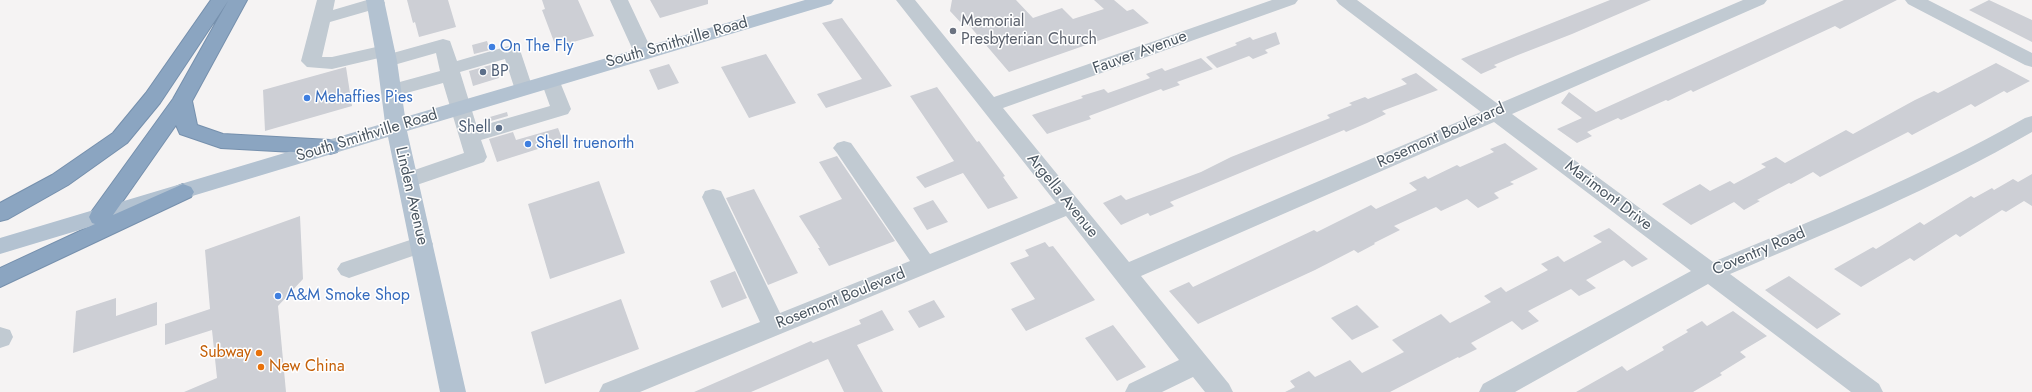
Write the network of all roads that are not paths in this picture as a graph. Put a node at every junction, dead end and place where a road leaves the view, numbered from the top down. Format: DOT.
graph roads {
  1 [pos="220,0"];
  2 [pos="238,0"];
  3 [pos="326,0"];
  4 [pos="619,0"];
  5 [pos="826,0"];
  6 [pos="905,0"];
  7 [pos="1289,0"];
  8 [pos="1345,0"];
  9 [pos="1758,0"];
  10 [pos="1914,0"];
  11 [pos="375,2"];
  12 [pos="320,19"];
  13 [pos="643,53"];
  14 [pos="386,56"];
  15 [pos="2032,61"];
  16 [pos="450,71"];
  17 [pos="551,81"];
  18 [pos="523,89"];
  19 [pos="392,91"];
  20 [pos="182,101"];
  21 [pos="990,106"];
  22 [pos="460,108"];
  23 [pos="1495,112"];
  24 [pos="2032,123"];
  25 [pos="396,127"];
  26 [pos="470,136"];
  27 [pos="330,147"];
  28 [pos="844,148"];
  29 [pos="408,180"];
  30 [pos="183,192"];
  31 [pos="713,198"];
  32 [pos="1070,206"];
  33 [pos="0,213"];
  34 [pos="100,217"];
  35 [pos="422,244"];
  36 [pos="0,246"];
  37 [pos="925,265"];
  38 [pos="349,269"];
  39 [pos="1711,272"];
  40 [pos="1126,273"];
  41 [pos="0,278"];
  42 [pos="774,326"];
  43 [pos="1196,363"];
  44 [pos="624,390"];
  45 [pos="453,392"];
  46 [pos="1138,392"];
  47 [pos="1220,392"];
  48 [pos="1492,392"];
  49 [pos="1870,392"];
  1 -- 33 [label="highway"];
  2 -- 20 [label="highway"];
  3 -- 12 [label="street"];
  4 -- 13 [label="street"];
  5 -- 13 [label="main road, South Smithville Road"];
  6 -- 21 [label="street, Argella Avenue"];
  7 -- 21 [label="street, Fauver Avenue"];
  8 -- 23 [label="street, Marimont Drive"];
  9 -- 23 [label="street, Rosemont Boulevard"];
  10 -- 15 [label="street"];
  11 -- 12 [label="street"];
  11 -- 14 [label="main road, Linden Avenue"];
  12 -- 14 [label="street"];
  13 -- 17 [label="main road, South Smithville Road"];
  14 -- 16 [label="street"];
  14 -- 19 [label="main road, Linden Avenue"];
  16 -- 18 [label="street"];
  16 -- 19 [label="street"];
  16 -- 22 [label="street"];
  17 -- 18 [label="main road, South Smithville Road"];
  17 -- 26 [label="street"];
  18 -- 22 [label="main road, South Smithville Road"];
  19 -- 25 [label="main road, Linden Avenue"];
  20 -- 27 [label="highway"];
  20 -- 34 [label="highway"];
  21 -- 32 [label="street, Argella Avenue"];
  22 -- 25 [label="main road, South Smithville Road"];
  22 -- 26 [label="street"];
  23 -- 39 [label="street, Marimont Drive"];
  23 -- 40 [label="street, Rosemont Boulevard"];
  24 -- 39 [label="street, Coventry Road"];
  25 -- 27 [label="main road, South Smithville Road"];
  25 -- 29 [label="main road, Linden Avenue"];
  26 -- 29 [label="street"];
  27 -- 30 [label="main road, South Smithville Road"];
  28 -- 37 [label="street"];
  29 -- 35 [label="main road, Linden Avenue"];
  30 -- 34 [label="main road, South Smithville Road"];
  30 -- 41 [label="highway"];
  31 -- 42 [label="street"];
  32 -- 37 [label="street, Rosemont Boulevard"];
  32 -- 40 [label="street, Argella Avenue"];
  34 -- 36 [label="main road, South Smithville Road"];
  35 -- 38 [label="street"];
  35 -- 45 [label="main road, Linden Avenue"];
  37 -- 42 [label="street, Rosemont Boulevard"];
  39 -- 48 [label="street, Coventry Road"];
  39 -- 49 [label="street, Marimont Drive"];
  40 -- 43 [label="street, Argella Avenue"];
  42 -- 44 [label="street, Rosemont Boulevard"];
  43 -- 46 [label="street"];
  43 -- 47 [label="street, Argella Avenue"];
}
